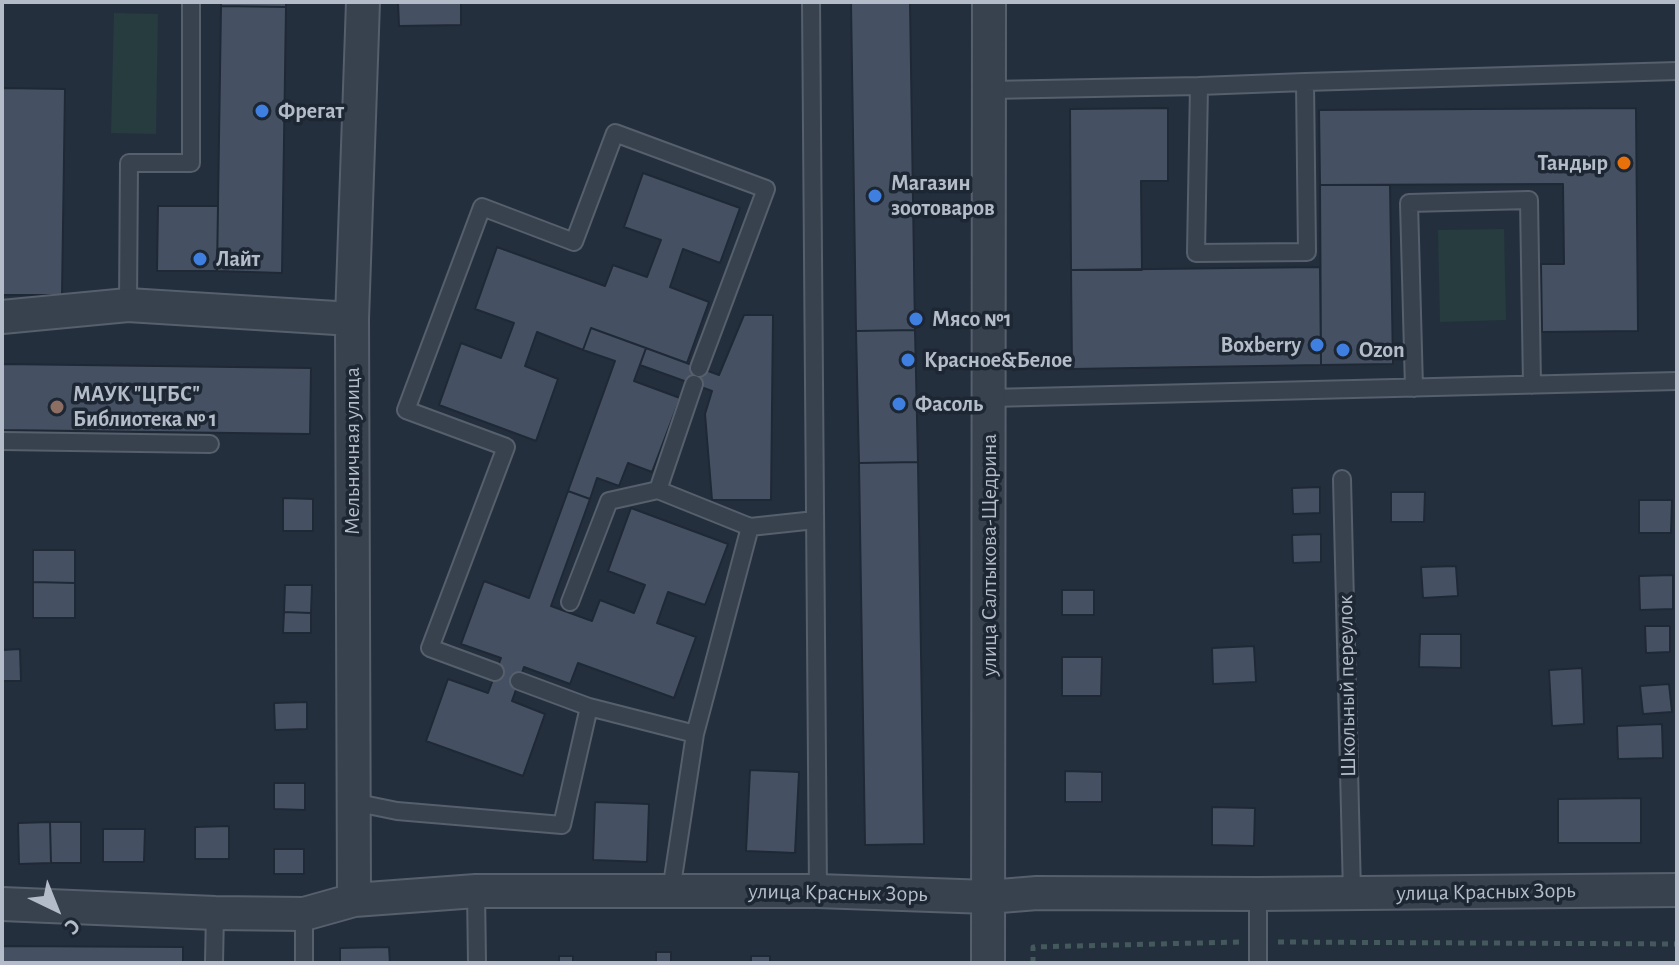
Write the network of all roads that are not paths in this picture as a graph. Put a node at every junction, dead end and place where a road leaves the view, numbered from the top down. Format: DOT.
graph roads {
  1 [pos="191,2"];
  2 [pos="363,2"];
  3 [pos="811,2"];
  4 [pos="989,2"];
  5 [pos="1677,71"];
  6 [pos="1305,82"];
  7 [pos="1199,86"];
  8 [pos="989,90"];
  9 [pos="128,305"];
  10 [pos="2,317"];
  11 [pos="352,319"];
  12 [pos="699,368"];
  13 [pos="1677,381"];
  14 [pos="694,384"];
  15 [pos="1532,385"];
  16 [pos="1414,388"];
  17 [pos="990,398"];
  18 [pos="2,441"];
  19 [pos="210,444"];
  20 [pos="1342,479"];
  21 [pos="658,490"];
  22 [pos="815,520"];
  23 [pos="750,527"];
  24 [pos="570,602"];
  25 [pos="495,672"];
  26 [pos="519,681"];
  27 [pos="589,707"];
  28 [pos="695,734"];
  29 [pos="353,802"];
  30 [pos="1677,890"];
  31 [pos="476,891"];
  32 [pos="671,891"];
  33 [pos="818,891"];
  34 [pos="1352,893"];
  35 [pos="1258,894"];
  36 [pos="988,897"];
  37 [pos="354,900"];
  38 [pos="2,904"];
  39 [pos="215,913"];
  40 [pos="304,914"];
  41 [pos="214,963"];
  42 [pos="304,963"];
  43 [pos="477,963"];
  44 [pos="988,963"];
  45 [pos="1258,963"];
  1 -- 9 [label="lane"];
  2 -- 11 [label="street, Мельничная улица"];
  3 -- 22 [label="lane"];
  4 -- 8 [label="street, улица Салтыкова-Щедрина"];
  5 -- 6 [label="lane"];
  6 -- 7 [label="lane"];
  6 -- 7 [label="lane"];
  7 -- 8 [label="lane"];
  8 -- 17 [label="street, улица Салтыкова-Щедрина"];
  9 -- 10 [label="street"];
  9 -- 11 [label="street"];
  11 -- 29 [label="street, Мельничная улица"];
  12 -- 25 [label="lane"];
  13 -- 15 [label="lane"];
  14 -- 21 [label="lane"];
  15 -- 16 [label="lane"];
  15 -- 16 [label="lane"];
  16 -- 17 [label="lane"];
  17 -- 36 [label="street, улица Салтыкова-Щедрина"];
  18 -- 19 [label="lane"];
  20 -- 34 [label="lane, Школьный переулок"];
  21 -- 23 [label="lane"];
  21 -- 24 [label="lane"];
  22 -- 23 [label="lane"];
  22 -- 33 [label="lane"];
  23 -- 28 [label="lane"];
  26 -- 27 [label="lane"];
  27 -- 28 [label="lane"];
  27 -- 29 [label="lane"];
  28 -- 32 [label="lane"];
  29 -- 37 [label="street, Мельничная улица"];
  30 -- 34 [label="street, улица Красных Зорь"];
  31 -- 32 [label="street, улица Красных Зорь"];
  31 -- 37 [label="street, улица Красных Зорь"];
  31 -- 43 [label="lane"];
  32 -- 33 [label="street, улица Красных Зорь"];
  33 -- 36 [label="street, улица Красных Зорь"];
  34 -- 35 [label="street, улица Красных Зорь"];
  35 -- 36 [label="street, улица Красных Зорь"];
  35 -- 45 [label="lane"];
  36 -- 44 [label="street, улица Салтыкова-Щедрина"];
  37 -- 40 [label="street, улица Красных Зорь"];
  38 -- 39 [label="street, улица Красных Зорь"];
  39 -- 40 [label="street, улица Красных Зорь"];
  39 -- 41 [label="lane"];
  40 -- 42 [label="lane"];
}
